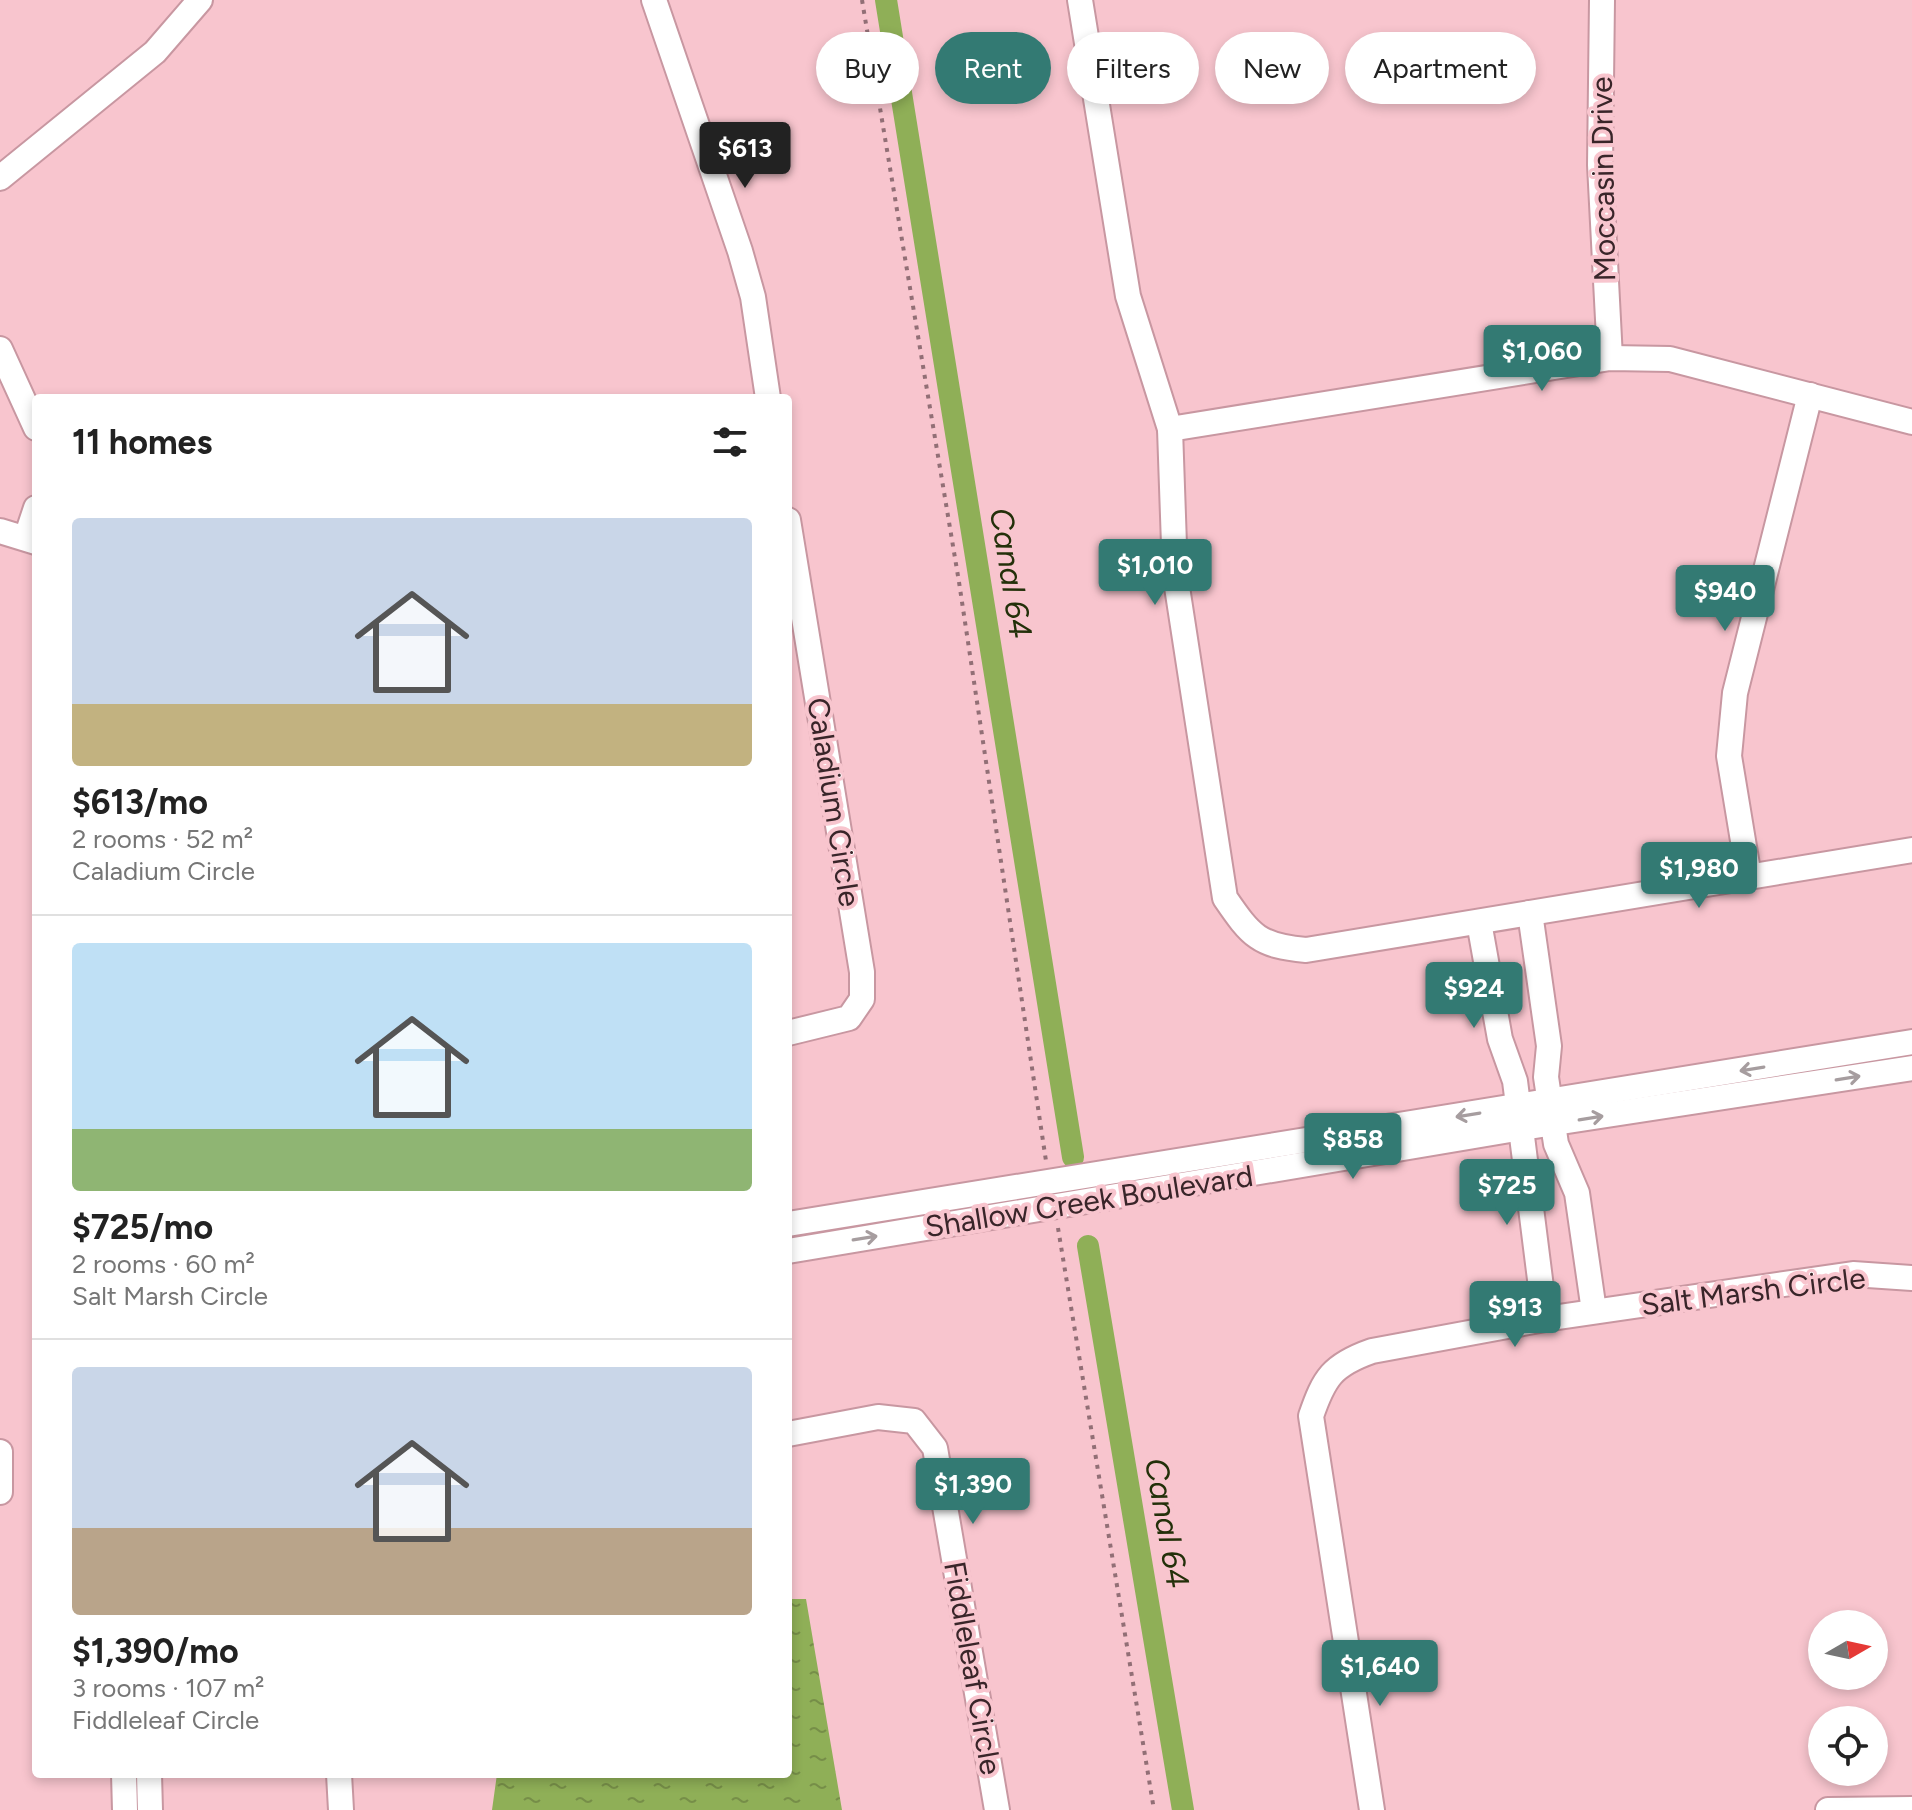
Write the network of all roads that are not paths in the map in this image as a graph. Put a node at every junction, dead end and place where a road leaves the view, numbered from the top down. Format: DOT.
graph roads {
  1 [pos="200,0"];
  2 [pos="654,0"];
  3 [pos="1080,0"];
  4 [pos="1602,0"];
  5 [pos="0,178"];
  6 [pos="0,349"];
  7 [pos="1610,358"];
  8 [pos="767,394"];
  9 [pos="1810,395"];
  10 [pos="32,419"];
  11 [pos="1912,422"];
  12 [pos="1170,429"];
  13 [pos="0,531"];
  14 [pos="31,540"];
  15 [pos="792,544"];
  16 [pos="1912,850"];
  17 [pos="1749,877"];
  18 [pos="1530,913"];
  19 [pos="1479,922"];
  20 [pos="792,1032"];
  21 [pos="1912,1042"];
  22 [pos="1912,1068"];
  23 [pos="1552,1113"];
  24 [pos="1521,1118"];
  25 [pos="1053,1194"];
  26 [pos="792,1224"];
  27 [pos="792,1250"];
  28 [pos="1912,1278"];
  29 [pos="1594,1311"];
  30 [pos="1545,1319"];
  31 [pos="792,1433"];
  32 [pos="0,1452"];
  33 [pos="0,1492"];
  34 [pos="124,1778"];
  35 [pos="149,1778"];
  36 [pos="339,1778"];
  37 [pos="1912,1809"];
  38 [pos="125,1810"];
  39 [pos="150,1810"];
  40 [pos="341,1810"];
  41 [pos="997,1810"];
  42 [pos="1372,1810"];
  43 [pos="1828,1810"];
  1 -- 5 [label="street"];
  2 -- 8 [label="street"];
  3 -- 12 [label="street"];
  4 -- 7 [label="street, Moccasin Drive"];
  6 -- 10 [label="street"];
  7 -- 9 [label="street"];
  7 -- 12 [label="street"];
  9 -- 11 [label="street"];
  9 -- 17 [label="street"];
  12 -- 19 [label="street"];
  13 -- 14 [label="street"];
  15 -- 20 [label="street, Caladium Circle"];
  16 -- 17 [label="street"];
  17 -- 18 [label="street"];
  18 -- 19 [label="street"];
  18 -- 23 [label="street"];
  19 -- 24 [label="street"];
  21 -- 23 [label="street, Shallow Creek Boulevard, one-way"];
  23 -- 22 [label="street, Shallow Creek Boulevard, one-way"];
  23 -- 24 [label="street, Shallow Creek Boulevard"];
  23 -- 29 [label="street"];
  24 -- 25 [label="street, Shallow Creek Boulevard"];
  24 -- 30 [label="street"];
  25 -- 26 [label="street, Shallow Creek Boulevard"];
  27 -- 25 [label="street, Shallow Creek Boulevard, one-way"];
  28 -- 29 [label="street, Salt Marsh Circle"];
  29 -- 30 [label="street, Salt Marsh Circle"];
  30 -- 42 [label="street, Salt Marsh Circle"];
  31 -- 41 [label="street, Fiddleleaf Circle"];
  32 -- 33 [label="street"];
  34 -- 38 [label="street"];
  35 -- 39 [label="street"];
  36 -- 40 [label="street"];
  37 -- 43 [label="street"];
}
